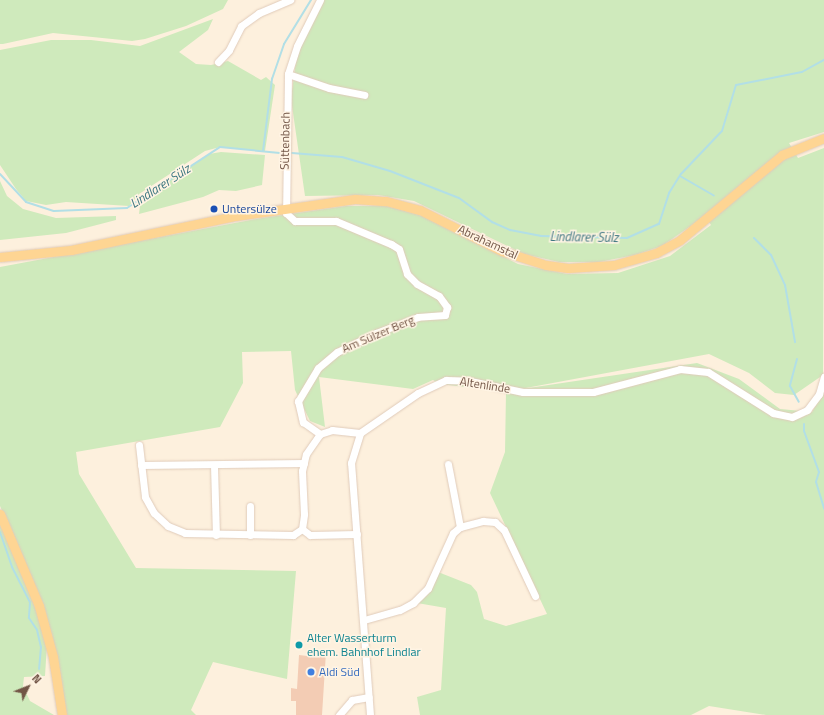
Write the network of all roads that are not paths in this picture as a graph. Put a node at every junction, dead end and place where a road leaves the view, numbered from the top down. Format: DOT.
graph roads {
  1 [pos="290,0"];
  2 [pos="320,0"];
  3 [pos="218,62"];
  4 [pos="288,74"];
  5 [pos="364,95"];
  6 [pos="824,138"];
  7 [pos="285,208"];
  8 [pos="0,257"];
  9 [pos="824,377"];
  10 [pos="360,433"];
  11 [pos="320,434"];
  12 [pos="139,445"];
  13 [pos="304,463"];
  14 [pos="448,464"];
  15 [pos="141,465"];
  16 [pos="214,465"];
  17 [pos="250,506"];
  18 [pos="0,514"];
  19 [pos="460,527"];
  20 [pos="302,529"];
  21 [pos="216,534"];
  22 [pos="357,534"];
  23 [pos="250,535"];
  24 [pos="535,596"];
  25 [pos="364,620"];
  26 [pos="369,697"];
  27 [pos="62,715"];
  28 [pos="338,715"];
  29 [pos="370,715"];
  1 -- 3 [label="street"];
  2 -- 4 [label="street, Süttenbach"];
  4 -- 5 [label="street"];
  4 -- 7 [label="street, Süttenbach"];
  6 -- 7 [label="main road, Abrahamstal"];
  7 -- 8 [label="main road, Abrahamstal"];
  7 -- 11 [label="street, Am Sülzer Berg"];
  9 -- 10 [label="street, Altenlinde"];
  10 -- 11 [label="street"];
  10 -- 22 [label="street"];
  11 -- 13 [label="street"];
  12 -- 15 [label="street"];
  13 -- 16 [label="street"];
  13 -- 20 [label="street"];
  14 -- 19 [label="street"];
  15 -- 16 [label="street"];
  15 -- 21 [label="street"];
  16 -- 21 [label="street"];
  17 -- 23 [label="street"];
  18 -- 27 [label="main road"];
  19 -- 24 [label="street"];
  19 -- 25 [label="street"];
  20 -- 22 [label="street"];
  20 -- 23 [label="street"];
  21 -- 23 [label="street"];
  22 -- 25 [label="street"];
  25 -- 26 [label="street"];
  26 -- 28 [label="street"];
  26 -- 29 [label="street"];
}
